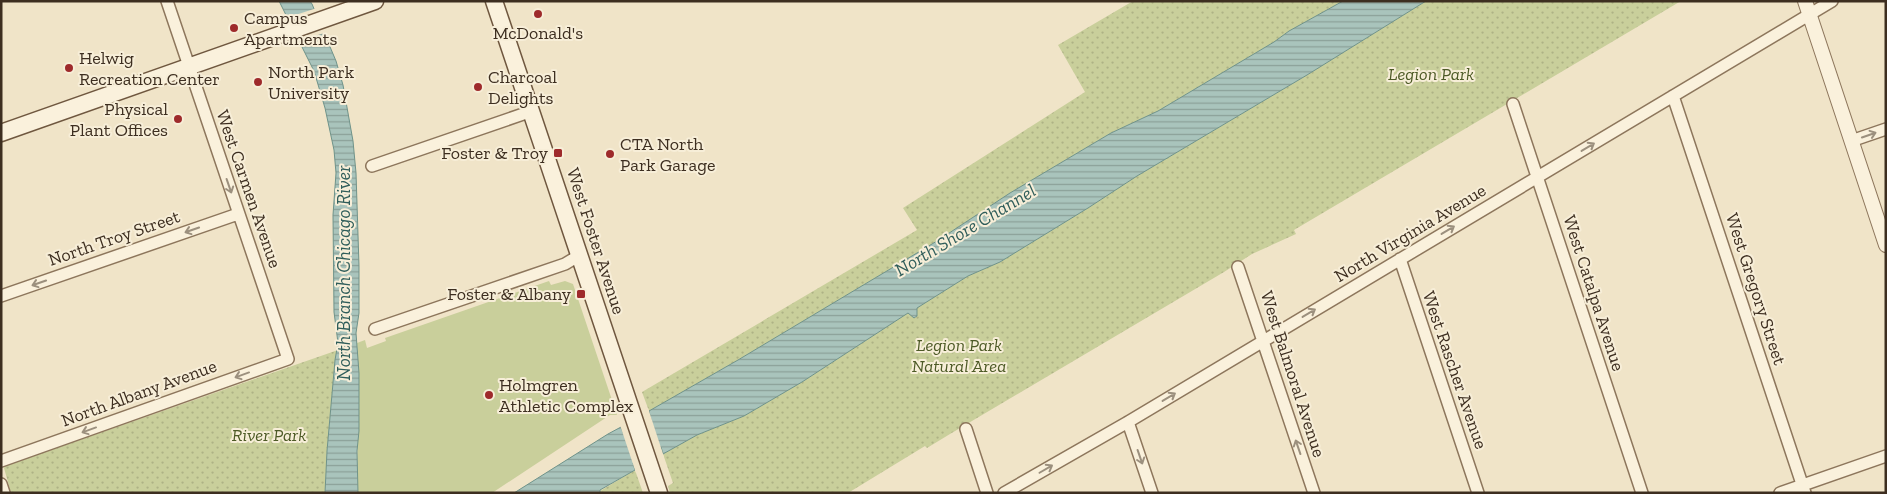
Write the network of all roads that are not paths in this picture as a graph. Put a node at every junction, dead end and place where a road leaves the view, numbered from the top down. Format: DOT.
graph roads {
  1 [pos="167,1"];
  2 [pos="374,1"];
  3 [pos="494,1"];
  4 [pos="1832,1"];
  5 [pos="1808,8"];
  6 [pos="189,67"];
  7 [pos="1673,96"];
  8 [pos="1513,104"];
  9 [pos="532,111"];
  10 [pos="1886,129"];
  11 [pos="1,133"];
  12 [pos="1852,141"];
  13 [pos="372,166"];
  14 [pos="1537,177"];
  15 [pos="238,214"];
  16 [pos="1886,245"];
  17 [pos="580,255"];
  18 [pos="1400,259"];
  19 [pos="1238,266"];
  20 [pos="1,296"];
  21 [pos="375,329"];
  22 [pos="1263,340"];
  23 [pos="288,359"];
  24 [pos="1128,422"];
  25 [pos="966,429"];
  26 [pos="1886,456"];
  27 [pos="1,461"];
  28 [pos="1,484"];
  29 [pos="1804,489"];
  30 [pos="4,493"];
  31 [pos="659,493"];
  32 [pos="987,493"];
  33 [pos="1004,493"];
  34 [pos="1152,493"];
  35 [pos="1314,493"];
  36 [pos="1478,493"];
  37 [pos="1642,493"];
  38 [pos="1780,493"];
  1 -- 6 [label="street, West Carmen Avenue"];
  2 -- 6 [label="main road"];
  3 -- 9 [label="main road, West Foster Avenue"];
  4 -- 5 [label="street, North Virginia Avenue"];
  5 -- 7 [label="street, North Virginia Avenue"];
  5 -- 12 [label="street"];
  6 -- 11 [label="main road"];
  6 -- 15 [label="street, West Carmen Avenue, one-way"];
  14 -- 7 [label="street, North Virginia Avenue, one-way"];
  7 -- 29 [label="street, West Gregory Street"];
  8 -- 14 [label="street, West Catalpa Avenue"];
  9 -- 13 [label="street"];
  9 -- 17 [label="main road, West Foster Avenue"];
  12 -- 10 [label="street, one-way"];
  12 -- 16 [label="street"];
  18 -- 14 [label="street, North Virginia Avenue, one-way"];
  14 -- 37 [label="street, West Catalpa Avenue"];
  15 -- 20 [label="street, North Troy Street, one-way"];
  15 -- 23 [label="street, West Carmen Avenue"];
  17 -- 21 [label="street"];
  17 -- 31 [label="main road, West Foster Avenue"];
  22 -- 18 [label="street, North Virginia Avenue, one-way"];
  18 -- 36 [label="street, West Rascher Avenue"];
  19 -- 22 [label="street, West Balmoral Avenue"];
  24 -- 22 [label="street, North Virginia Avenue, one-way"];
  35 -- 22 [label="street, West Balmoral Avenue, one-way"];
  23 -- 27 [label="street, North Albany Avenue, one-way"];
  33 -- 24 [label="street, North Virginia Avenue, one-way"];
  24 -- 34 [label="street, one-way"];
  25 -- 32 [label="street"];
  26 -- 29 [label="street"];
  28 -- 30 [label="street"];
  29 -- 38 [label="street"];
}
